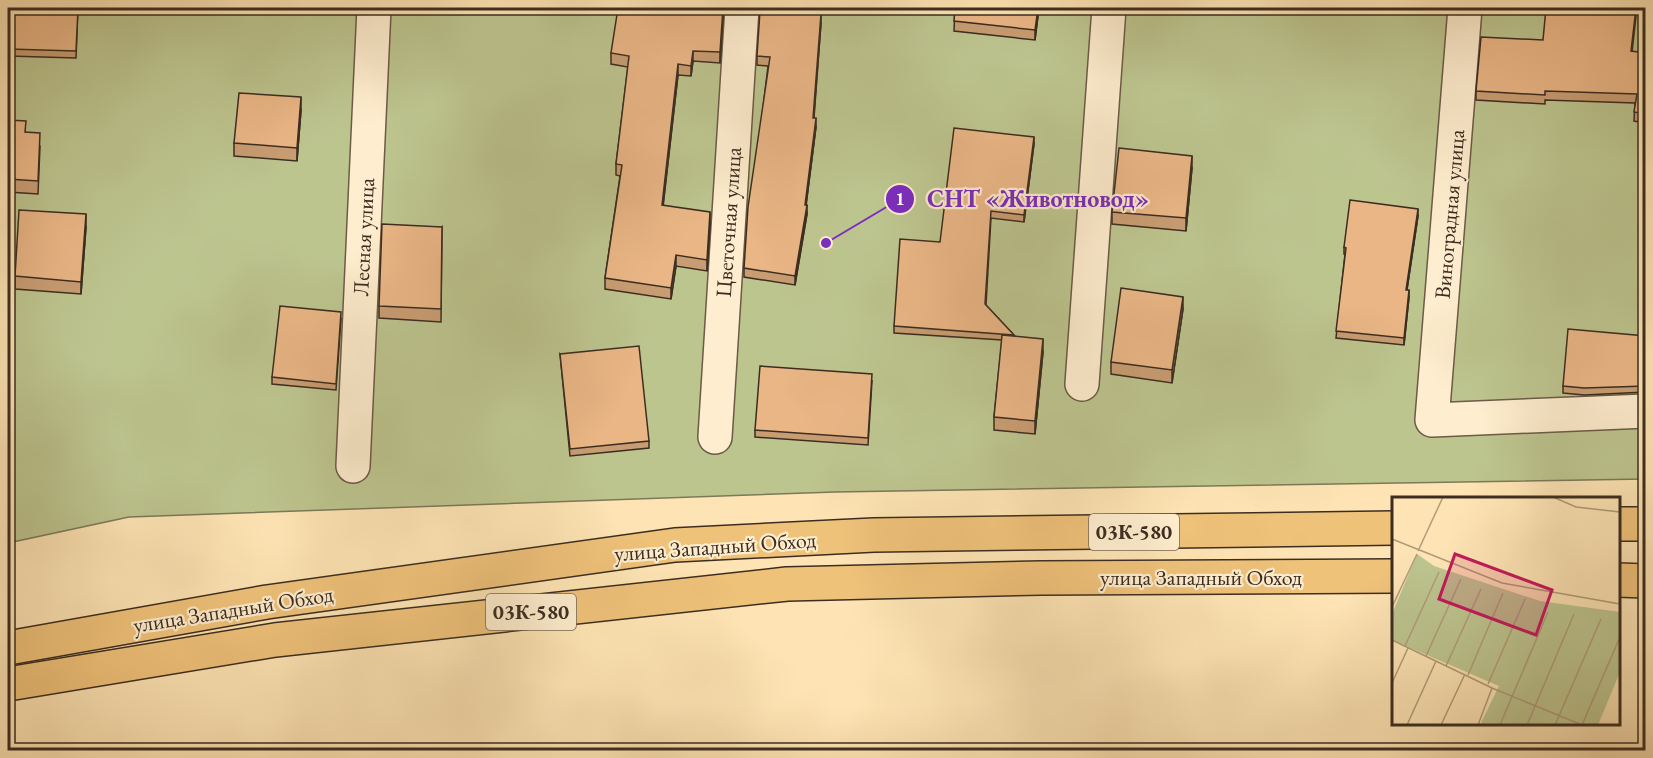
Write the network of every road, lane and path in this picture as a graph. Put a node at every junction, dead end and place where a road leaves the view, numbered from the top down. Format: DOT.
graph roads {
  1 [pos="374,8"];
  2 [pos="742,8"];
  3 [pos="1109,8"];
  4 [pos="1465,8"];
  5 [pos="1082,384"];
  6 [pos="1646,411"];
  7 [pos="715,437"];
  8 [pos="353,466"];
  9 [pos="1620,524"];
  10 [pos="1646,524"];
  11 [pos="1392,528"];
  12 [pos="1392,576"];
  13 [pos="1620,580"];
  14 [pos="1646,581"];
  15 [pos="8,648"];
  16 [pos="8,684"];
  1 -- 8 [label="street, Лесная улица"];
  2 -- 7 [label="street, Цветочная улица"];
  3 -- 5 [label="street"];
  4 -- 6 [label="street, Виноградная улица"];
  9 -- 10 [label="highway"];
  11 -- 15 [label="highway, улица Западный Обход / 03К-580"];
  12 -- 16 [label="highway, улица Западный Обход / 03К-580"];
  13 -- 14 [label="highway"];
}
